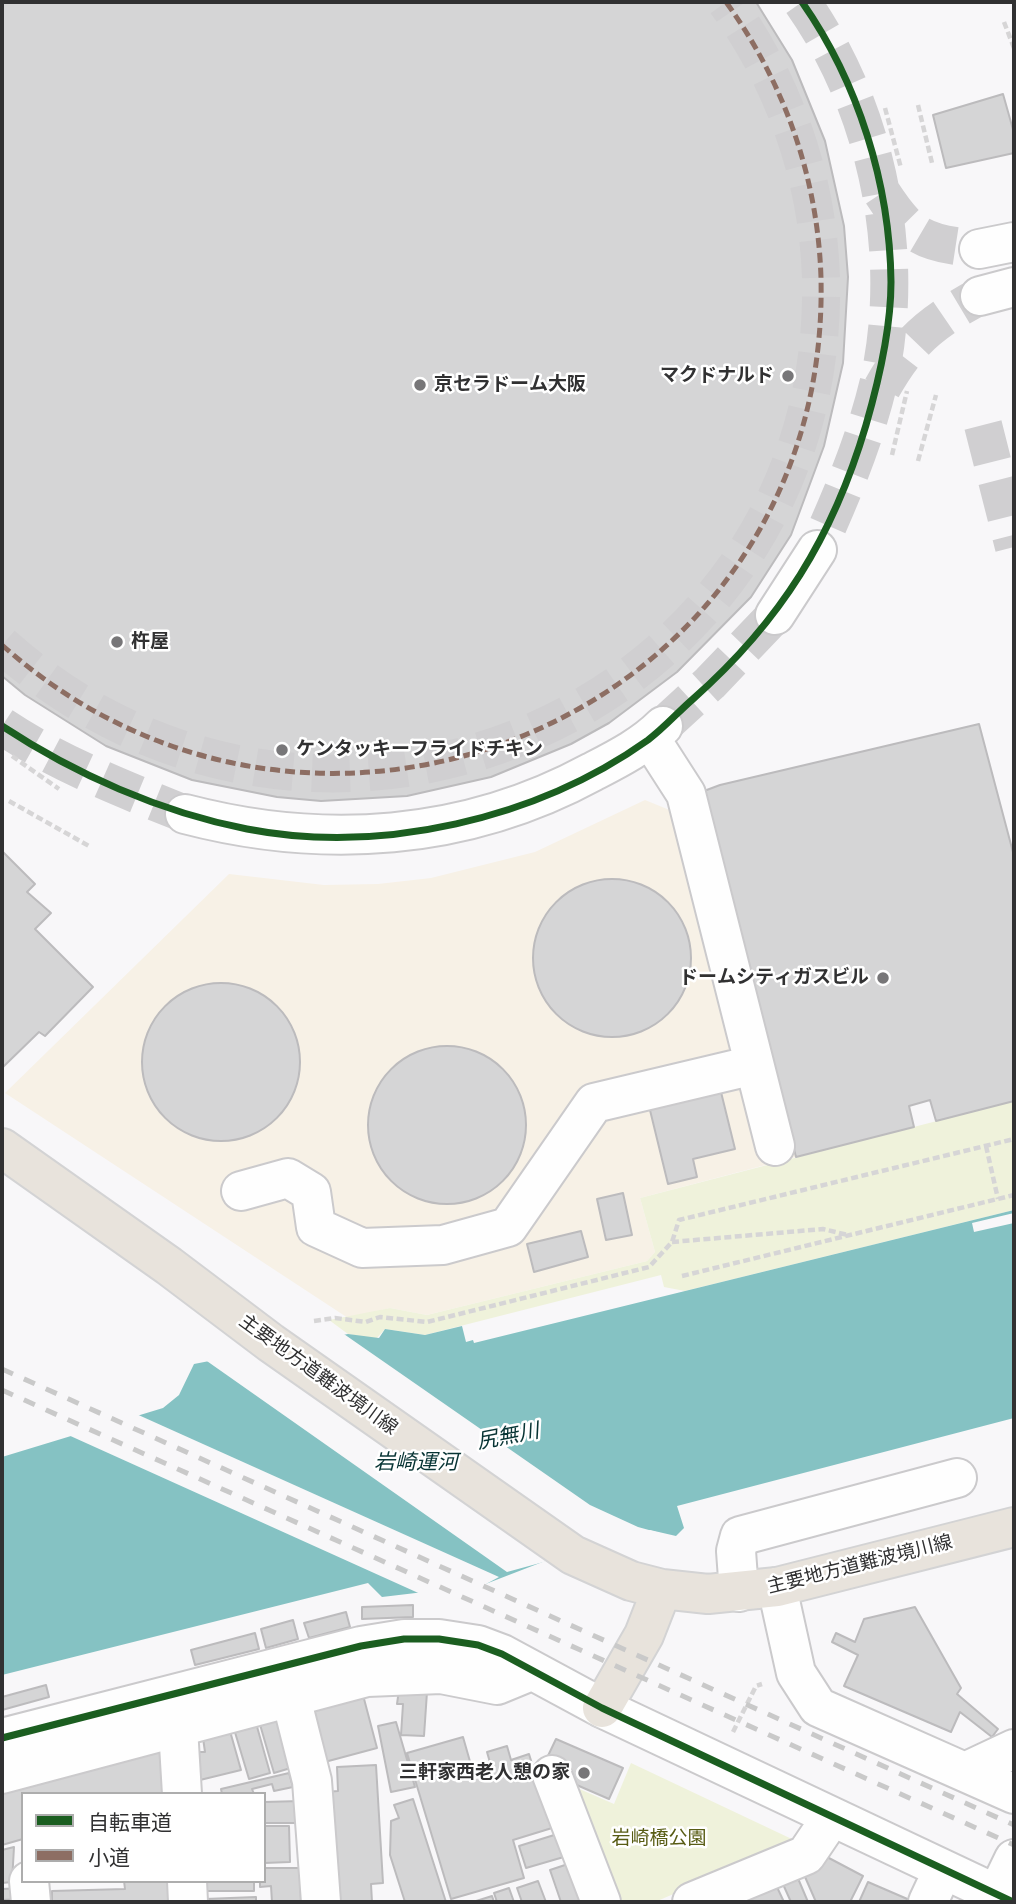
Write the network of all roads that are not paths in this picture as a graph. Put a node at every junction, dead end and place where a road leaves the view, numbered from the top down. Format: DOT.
graph roads {
  1 [pos="817,550"];
  2 [pos="775,615"];
  3 [pos="185,814"];
  4 [pos="754,1065"];
  5 [pos="775,1146"];
  6 [pos="2,1148"];
  7 [pos="241,1191"];
  8 [pos="957,1478"];
  9 [pos="1014,1527"];
  10 [pos="777,1587"];
  11 [pos="662,1590"];
  12 [pos="739,1592"];
  13 [pos="531,1671"];
  14 [pos="291,1698"];
  15 [pos="602,1708"];
  16 [pos="178,1728"];
  17 [pos="2,1738"];
  18 [pos="1014,1749"];
  19 [pos="965,1772"];
  20 [pos="2,1774"];
  21 [pos="552,1775"];
  22 [pos="182,1792"];
  23 [pos="1014,1794"];
  24 [pos="831,1818"];
  25 [pos="1014,1859"];
  26 [pos="29,1883"];
  27 [pos="187,1883"];
  28 [pos="935,1886"];
  29 [pos="1005,1898"];
  30 [pos="712,1899"];
  31 [pos="30,1902"];
  32 [pos="188,1902"];
  33 [pos="321,1902"];
  34 [pos="601,1902"];
  1 -- 2 [label="street"];
  3 -- 4 [label="street"];
  4 -- 5 [label="street"];
  4 -- 7 [label="street"];
  6 -- 11 [label="main road, 主要地方道難波境川線"];
  8 -- 12 [label="street"];
  9 -- 10 [label="main road, 主要地方道難波境川線"];
  10 -- 12 [label="main road, 主要地方道難波境川線"];
  10 -- 19 [label="street"];
  11 -- 12 [label="main road, 主要地方道難波境川線"];
  11 -- 15 [label="main road"];
  13 -- 14 [label="street"];
  13 -- 15 [label="street"];
  13 -- 17 [label="street"];
  14 -- 16 [label="street"];
  14 -- 33 [label="street"];
  15 -- 24 [label="street"];
  16 -- 20 [label="street"];
  16 -- 22 [label="street"];
  18 -- 19 [label="street"];
  19 -- 23 [label="street"];
  21 -- 34 [label="street"];
  24 -- 28 [label="street"];
  24 -- 30 [label="street"];
  25 -- 29 [label="street"];
  26 -- 31 [label="street"];
  27 -- 32 [label="street"];
  28 -- 29 [label="street"];
}
